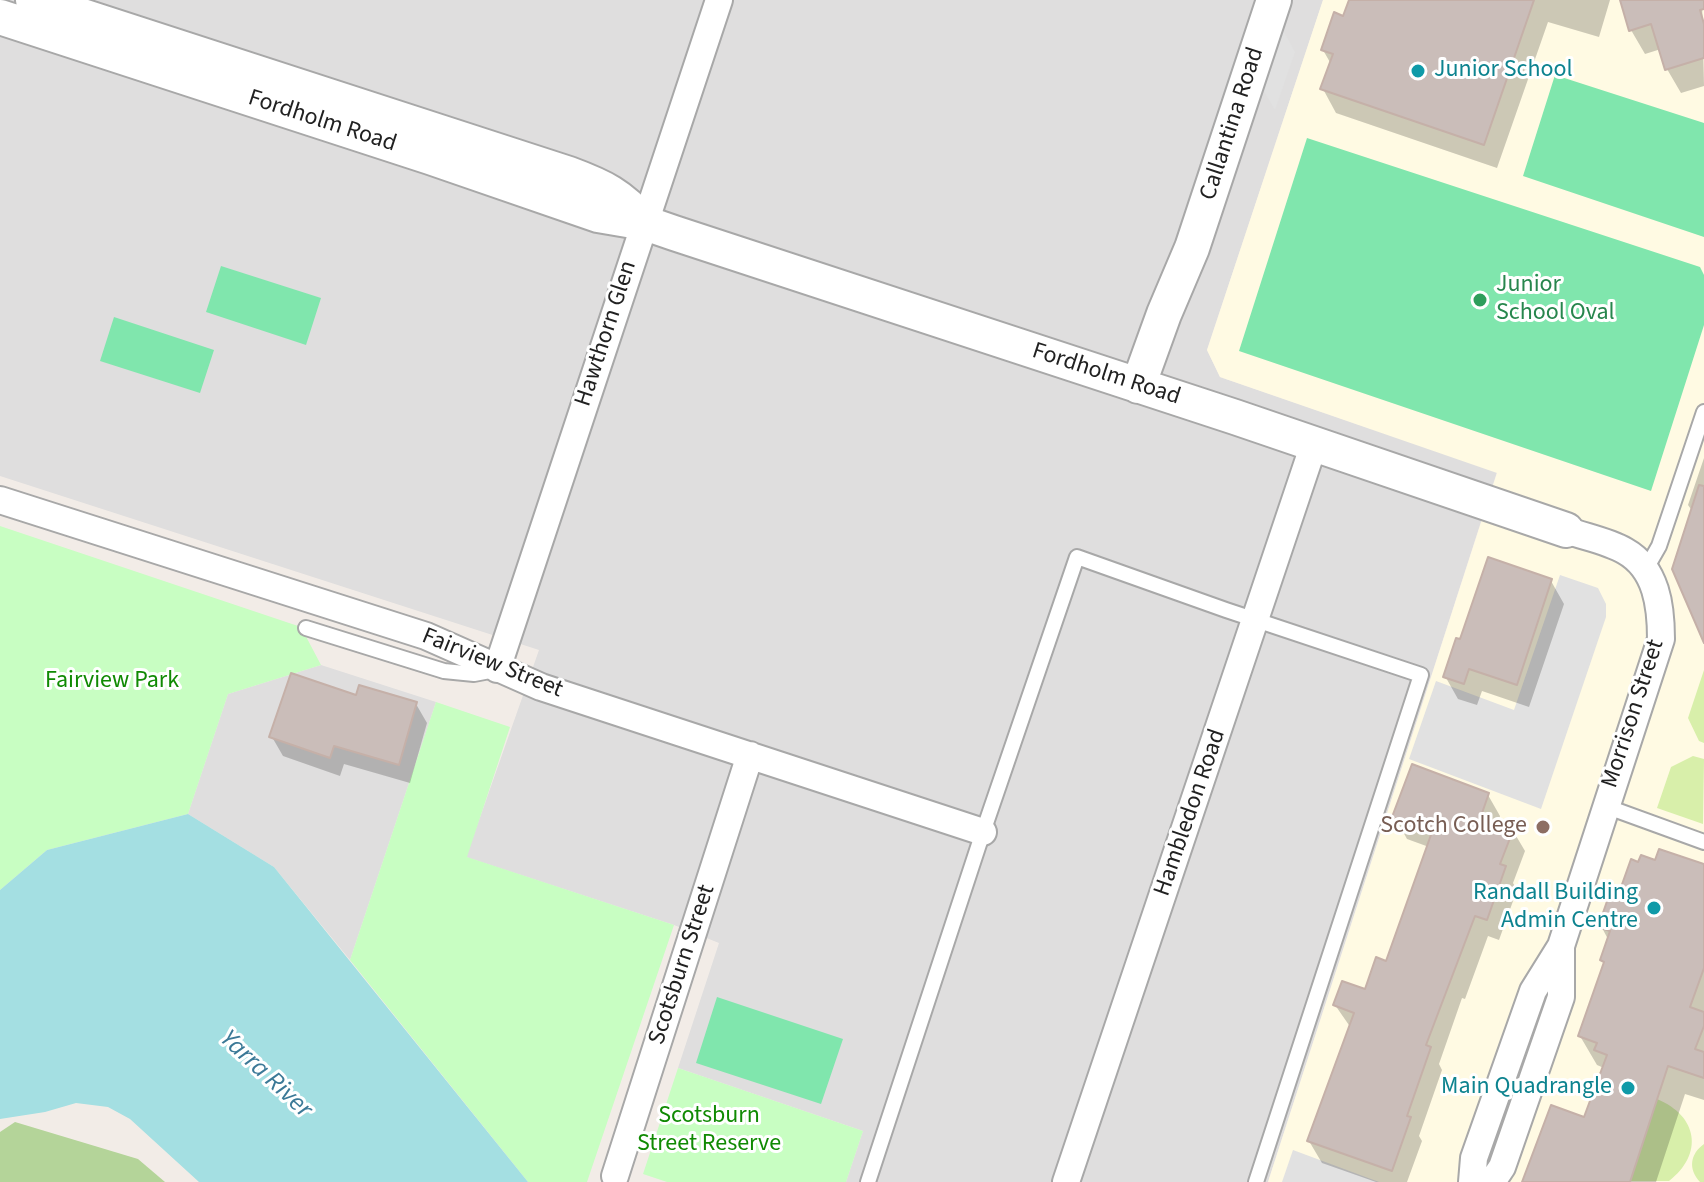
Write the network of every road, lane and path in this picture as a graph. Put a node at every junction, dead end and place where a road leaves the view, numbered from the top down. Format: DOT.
graph roads {
  1 [pos="33,0"];
  2 [pos="719,0"];
  3 [pos="1274,0"];
  4 [pos="0,17"];
  5 [pos="645,223"];
  6 [pos="1149,389"];
  7 [pos="1704,412"];
  8 [pos="1314,444"];
  9 [pos="0,500"];
  10 [pos="1566,530"];
  11 [pos="1642,566"];
  12 [pos="1256,620"];
  13 [pos="306,628"];
  14 [pos="497,669"];
  15 [pos="750,755"];
  16 [pos="1605,806"];
  17 [pos="983,832"];
  18 [pos="1704,842"];
  19 [pos="1561,946"];
  20 [pos="615,1176"];
  21 [pos="868,1182"];
  22 [pos="1066,1182"];
  23 [pos="1256,1182"];
  24 [pos="1472,1182"];
  25 [pos="1492,1182"];
  1 -- 5 [label="street, Fordholm Road"];
  2 -- 5 [label="street, Hawthorn Glen"];
  3 -- 6 [label="street, Callantina Road"];
  4 -- 5 [label="street, Fordholm Road"];
  5 -- 6 [label="street, Fordholm Road"];
  5 -- 14 [label="street, Hawthorn Glen"];
  6 -- 8 [label="street, Fordholm Road"];
  7 -- 11 [label="lane"];
  8 -- 10 [label="street, Fordholm Road"];
  8 -- 12 [label="street, Hambledon Road"];
  9 -- 14 [label="street, Fairview Street"];
  10 -- 11 [label="street"];
  11 -- 16 [label="street, Morrison Street"];
  12 -- 17 [label="lane"];
  12 -- 22 [label="street, Hambledon Road"];
  12 -- 23 [label="lane"];
  13 -- 14 [label="lane"];
  14 -- 15 [label="street, Fairview Street"];
  15 -- 17 [label="street, Fairview Street"];
  15 -- 20 [label="street, Scotsburn Street"];
  16 -- 18 [label="lane"];
  16 -- 19 [label="street, Morrison Street"];
  17 -- 21 [label="lane"];
  19 -- 24 [label="street, Morrison Street"];
  19 -- 25 [label="street, Morrison Street"];
}
